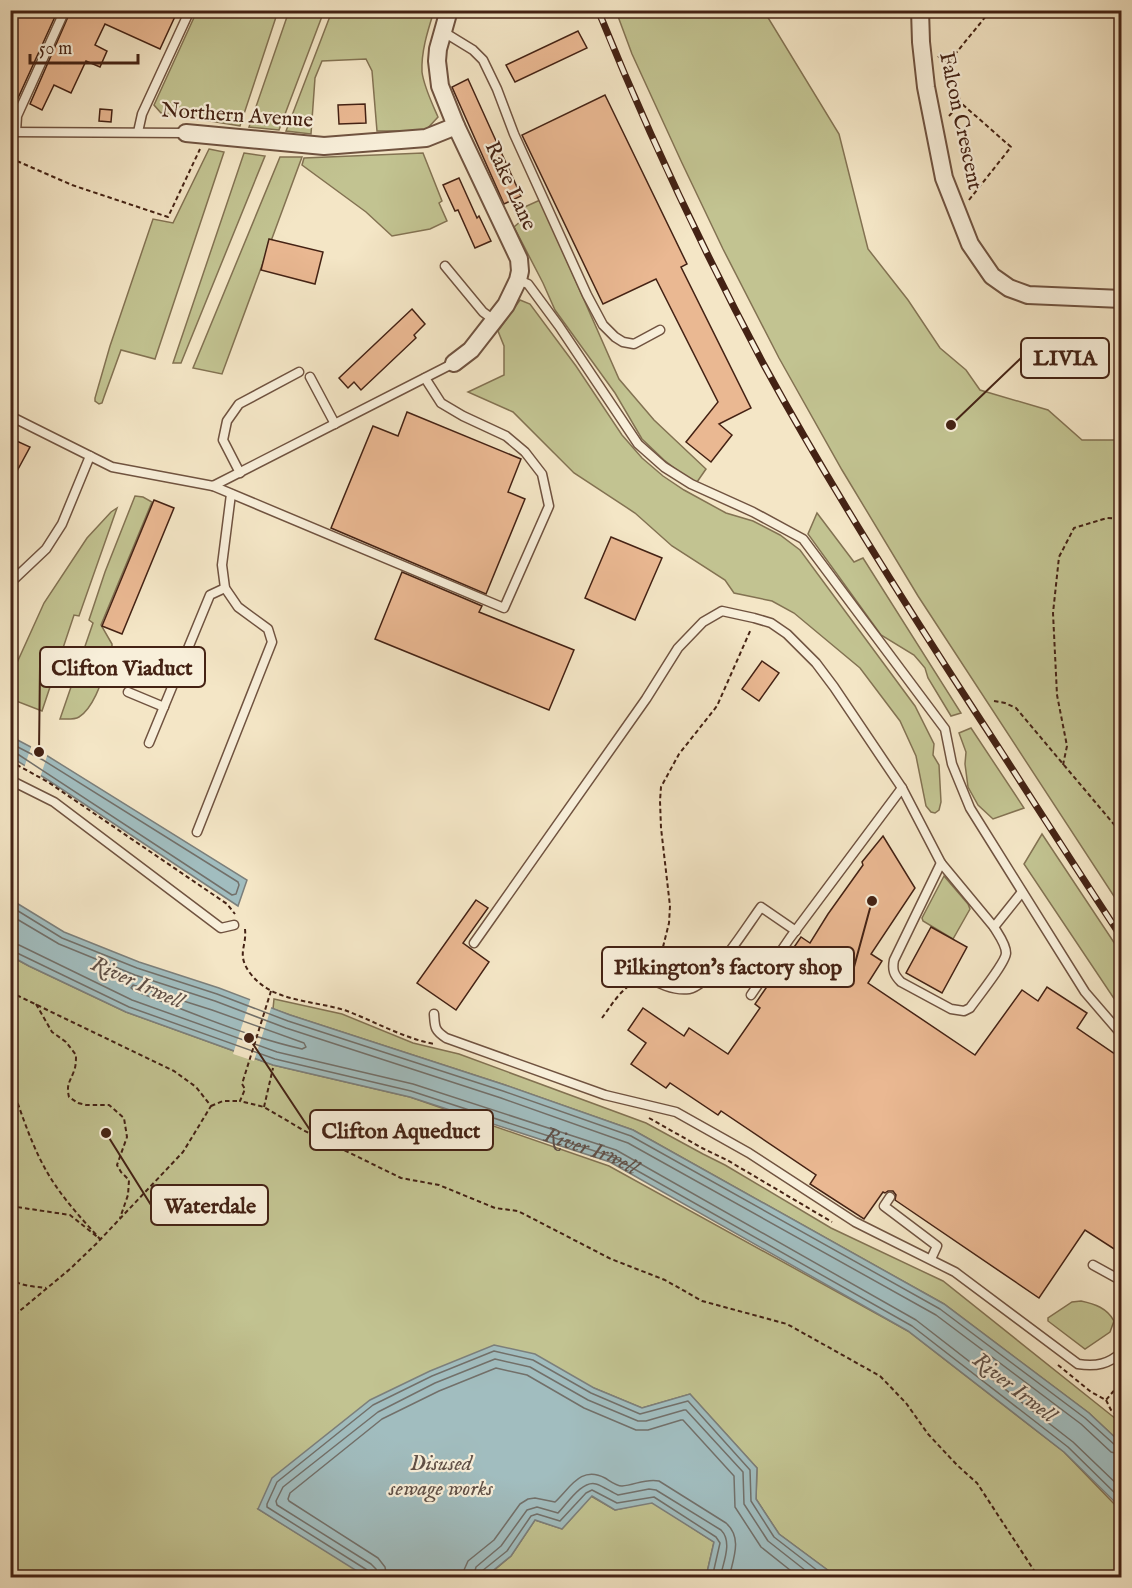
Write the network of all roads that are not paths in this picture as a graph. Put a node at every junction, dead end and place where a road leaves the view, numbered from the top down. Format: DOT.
graph roads {
  1 [pos="65,10"];
  2 [pos="190,10"];
  3 [pos="449,10"];
  4 [pos="920,10"];
  5 [pos="442,31"];
  6 [pos="456,126"];
  7 [pos="13,132"];
  8 [pos="138,132"];
  9 [pos="186,133"];
  10 [pos="445,266"];
  11 [pos="518,280"];
  12 [pos="1122,298"];
  13 [pos="494,320"];
  14 [pos="660,330"];
  15 [pos="454,363"];
  16 [pos="298,372"];
  17 [pos="310,377"];
  18 [pos="425,378"];
  19 [pos="10,416"];
  20 [pos="336,424"];
  21 [pos="90,456"];
  22 [pos="240,473"];
  23 [pos="213,486"];
  24 [pos="231,494"];
  25 [pos="10,583"];
  26 [pos="225,588"];
  27 [pos="128,692"];
  28 [pos="164,707"];
  29 [pos="149,743"];
  30 [pos="10,780"];
  31 [pos="902,788"];
  32 [pos="197,832"];
  33 [pos="942,863"];
  34 [pos="1022,892"];
  35 [pos="234,925"];
  36 [pos="994,927"];
  37 [pos="796,930"];
  38 [pos="474,943"];
  39 [pos="645,976"];
  40 [pos="751,995"];
  41 [pos="434,1014"];
  42 [pos="1122,1035"];
  43 [pos="890,1197"];
  44 [pos="932,1260"];
  45 [pos="1093,1265"];
  46 [pos="1122,1281"];
  47 [pos="1122,1352"];
  1 -- 7 [label="lane"];
  2 -- 8 [label="lane"];
  3 -- 5 [label="street, Rake Lane"];
  4 -- 12 [label="street, Falcon Crescent"];
  5 -- 6 [label="street, Rake Lane"];
  5 -- 14 [label="lane"];
  6 -- 9 [label="street, Northern Avenue"];
  6 -- 11 [label="street, Rake Lane"];
  7 -- 8 [label="lane, Northern Avenue"];
  8 -- 9 [label="lane, Northern Avenue"];
  10 -- 13 [label="lane"];
  11 -- 13 [label="street"];
  11 -- 34 [label="lane"];
  13 -- 15 [label="street"];
  15 -- 18 [label="lane"];
  16 -- 22 [label="lane"];
  17 -- 20 [label="lane"];
  18 -- 20 [label="lane"];
  18 -- 24 [label="lane"];
  19 -- 21 [label="lane"];
  20 -- 22 [label="lane"];
  21 -- 23 [label="lane"];
  21 -- 25 [label="lane"];
  22 -- 23 [label="lane"];
  23 -- 24 [label="lane"];
  24 -- 26 [label="lane"];
  26 -- 28 [label="lane"];
  26 -- 32 [label="lane"];
  27 -- 28 [label="lane"];
  28 -- 29 [label="lane"];
  30 -- 35 [label="lane"];
  31 -- 33 [label="lane"];
  31 -- 37 [label="lane"];
  31 -- 38 [label="lane"];
  33 -- 36 [label="lane"];
  33 -- 36 [label="lane"];
  34 -- 36 [label="lane"];
  34 -- 42 [label="lane"];
  37 -- 39 [label="lane"];
  37 -- 40 [label="lane"];
  41 -- 44 [label="lane"];
  43 -- 44 [label="lane"];
  44 -- 47 [label="lane"];
  45 -- 46 [label="lane"];
}
